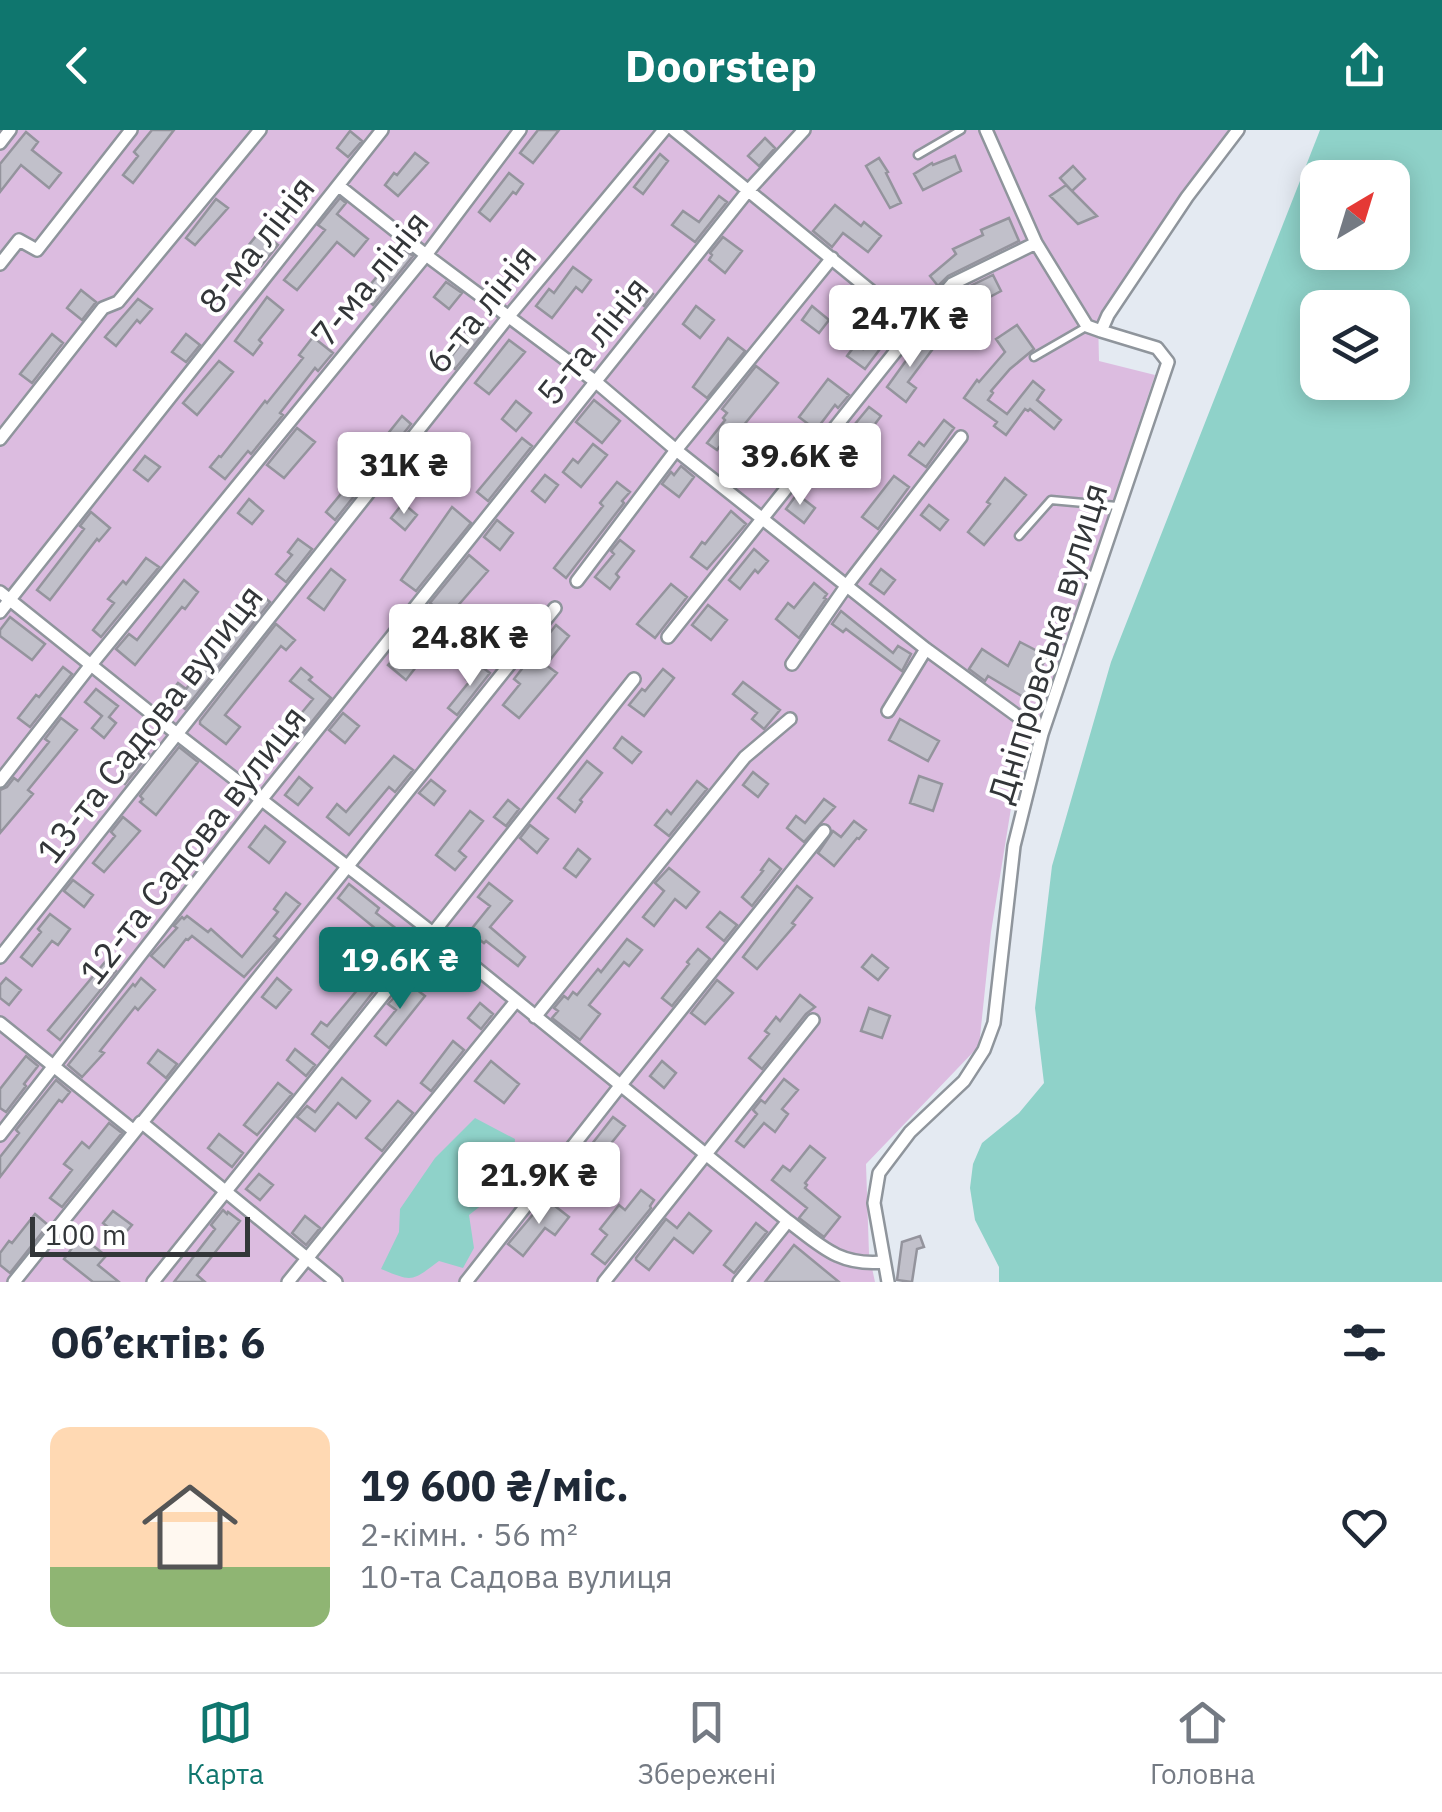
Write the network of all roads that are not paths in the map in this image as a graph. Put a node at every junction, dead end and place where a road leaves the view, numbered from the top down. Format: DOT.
graph roads {
  1 [pos="10,130"];
  2 [pos="131,130"];
  3 [pos="260,130"];
  4 [pos="382,130"];
  5 [pos="520,130"];
  6 [pos="664,130"];
  7 [pos="674,130"];
  8 [pos="804,130"];
  9 [pos="961,130"];
  10 [pos="986,130"];
  11 [pos="1238,130"];
  12 [pos="0,143"];
  13 [pos="918,154"];
  14 [pos="339,186"];
  15 [pos="747,192"];
  16 [pos="1036,242"];
  17 [pos="426,256"];
  18 [pos="832,258"];
  19 [pos="0,264"];
  20 [pos="510,316"];
  21 [pos="1087,326"];
  22 [pos="915,327"];
  23 [pos="1101,331"];
  24 [pos="1034,357"];
  25 [pos="596,382"];
  26 [pos="961,438"];
  27 [pos="0,439"];
  28 [pos="676,450"];
  29 [pos="1119,506"];
  30 [pos="762,519"];
  31 [pos="344,525"];
  32 [pos="1019,536"];
  33 [pos="576,581"];
  34 [pos="848,586"];
  35 [pos="430,590"];
  36 [pos="5,596"];
  37 [pos="555,608"];
  38 [pos="0,612"];
  39 [pos="668,637"];
  40 [pos="926,650"];
  41 [pos="792,664"];
  42 [pos="90,666"];
  43 [pos="634,678"];
  44 [pos="888,711"];
  45 [pos="790,719"];
  46 [pos="176,734"];
  47 [pos="1042,734"];
  48 [pos="0,781"];
  49 [pos="261,800"];
  50 [pos="824,831"];
  51 [pos="346,866"];
  52 [pos="433,933"];
  53 [pos="0,957"];
  54 [pos="516,1001"];
  55 [pos="535,1017"];
  56 [pos="813,1020"];
  57 [pos="0,1023"];
  58 [pos="55,1067"];
  59 [pos="620,1086"];
  60 [pos="138,1126"];
  61 [pos="0,1135"];
  62 [pos="704,1154"];
  63 [pos="224,1190"];
  64 [pos="788,1221"];
  65 [pos="307,1258"];
  66 [pos="884,1262"];
  67 [pos="14,1282"];
  68 [pos="153,1282"];
  69 [pos="288,1282"];
  70 [pos="336,1282"];
  71 [pos="466,1282"];
  72 [pos="604,1282"];
  73 [pos="739,1282"];
  74 [pos="888,1282"];
  1 -- 12 [label="street"];
  2 -- 19 [label="street"];
  3 -- 27 [label="street"];
  4 -- 14 [label="street, 8-ма лінія"];
  5 -- 17 [label="street, 7-ма лінія"];
  6 -- 20 [label="street, 6-та лінія"];
  7 -- 15 [label="street"];
  8 -- 15 [label="street, 5-та лінія"];
  9 -- 13 [label="lane"];
  10 -- 16 [label="street"];
  11 -- 23 [label="street"];
  14 -- 17 [label="street"];
  14 -- 36 [label="street, 8-ма лінія"];
  15 -- 18 [label="street"];
  15 -- 25 [label="street, 5-та лінія"];
  16 -- 21 [label="street"];
  16 -- 22 [label="street"];
  17 -- 20 [label="street"];
  17 -- 42 [label="street, 7-ма лінія"];
  18 -- 22 [label="street"];
  18 -- 28 [label="street"];
  20 -- 25 [label="street"];
  20 -- 31 [label="street, 6-та лінія"];
  21 -- 23 [label="street"];
  21 -- 24 [label="lane"];
  22 -- 30 [label="street"];
  23 -- 29 [label="street, Дніпровська вулиця"];
  25 -- 28 [label="street"];
  25 -- 35 [label="street, 5-та лінія"];
  26 -- 34 [label="street"];
  28 -- 30 [label="street"];
  28 -- 33 [label="street"];
  29 -- 32 [label="lane"];
  29 -- 47 [label="street, Дніпровська вулиця"];
  30 -- 34 [label="street"];
  30 -- 39 [label="street"];
  31 -- 46 [label="street, 13-та Садова вулиця"];
  34 -- 40 [label="street"];
  34 -- 41 [label="street"];
  35 -- 49 [label="street, 12-та Садова вулиця"];
  36 -- 38 [label="street, 8-ма лінія"];
  36 -- 42 [label="street"];
  37 -- 51 [label="street"];
  40 -- 44 [label="street"];
  40 -- 47 [label="street"];
  42 -- 46 [label="street"];
  42 -- 48 [label="street, 7-ма лінія"];
  43 -- 52 [label="street"];
  45 -- 55 [label="street"];
  46 -- 49 [label="street"];
  46 -- 53 [label="street, 13-та Садова вулиця"];
  47 -- 66 [label="street, Дніпровська вулиця"];
  49 -- 51 [label="street"];
  49 -- 58 [label="street, 12-та Садова вулиця"];
  50 -- 59 [label="street"];
  51 -- 52 [label="street"];
  51 -- 60 [label="street"];
  52 -- 54 [label="street"];
  52 -- 63 [label="street"];
  54 -- 55 [label="street"];
  54 -- 65 [label="street"];
  55 -- 59 [label="street"];
  56 -- 62 [label="street"];
  57 -- 58 [label="street"];
  58 -- 60 [label="street"];
  58 -- 61 [label="street, 12-та Садова вулиця"];
  59 -- 62 [label="street"];
  59 -- 71 [label="street"];
  60 -- 63 [label="street"];
  60 -- 67 [label="street"];
  62 -- 64 [label="street"];
  62 -- 72 [label="street"];
  63 -- 65 [label="street"];
  63 -- 68 [label="street"];
  64 -- 66 [label="street"];
  64 -- 73 [label="street"];
  65 -- 69 [label="street"];
  65 -- 70 [label="street"];
  66 -- 74 [label="street, Дніпровська вулиця"];
}
